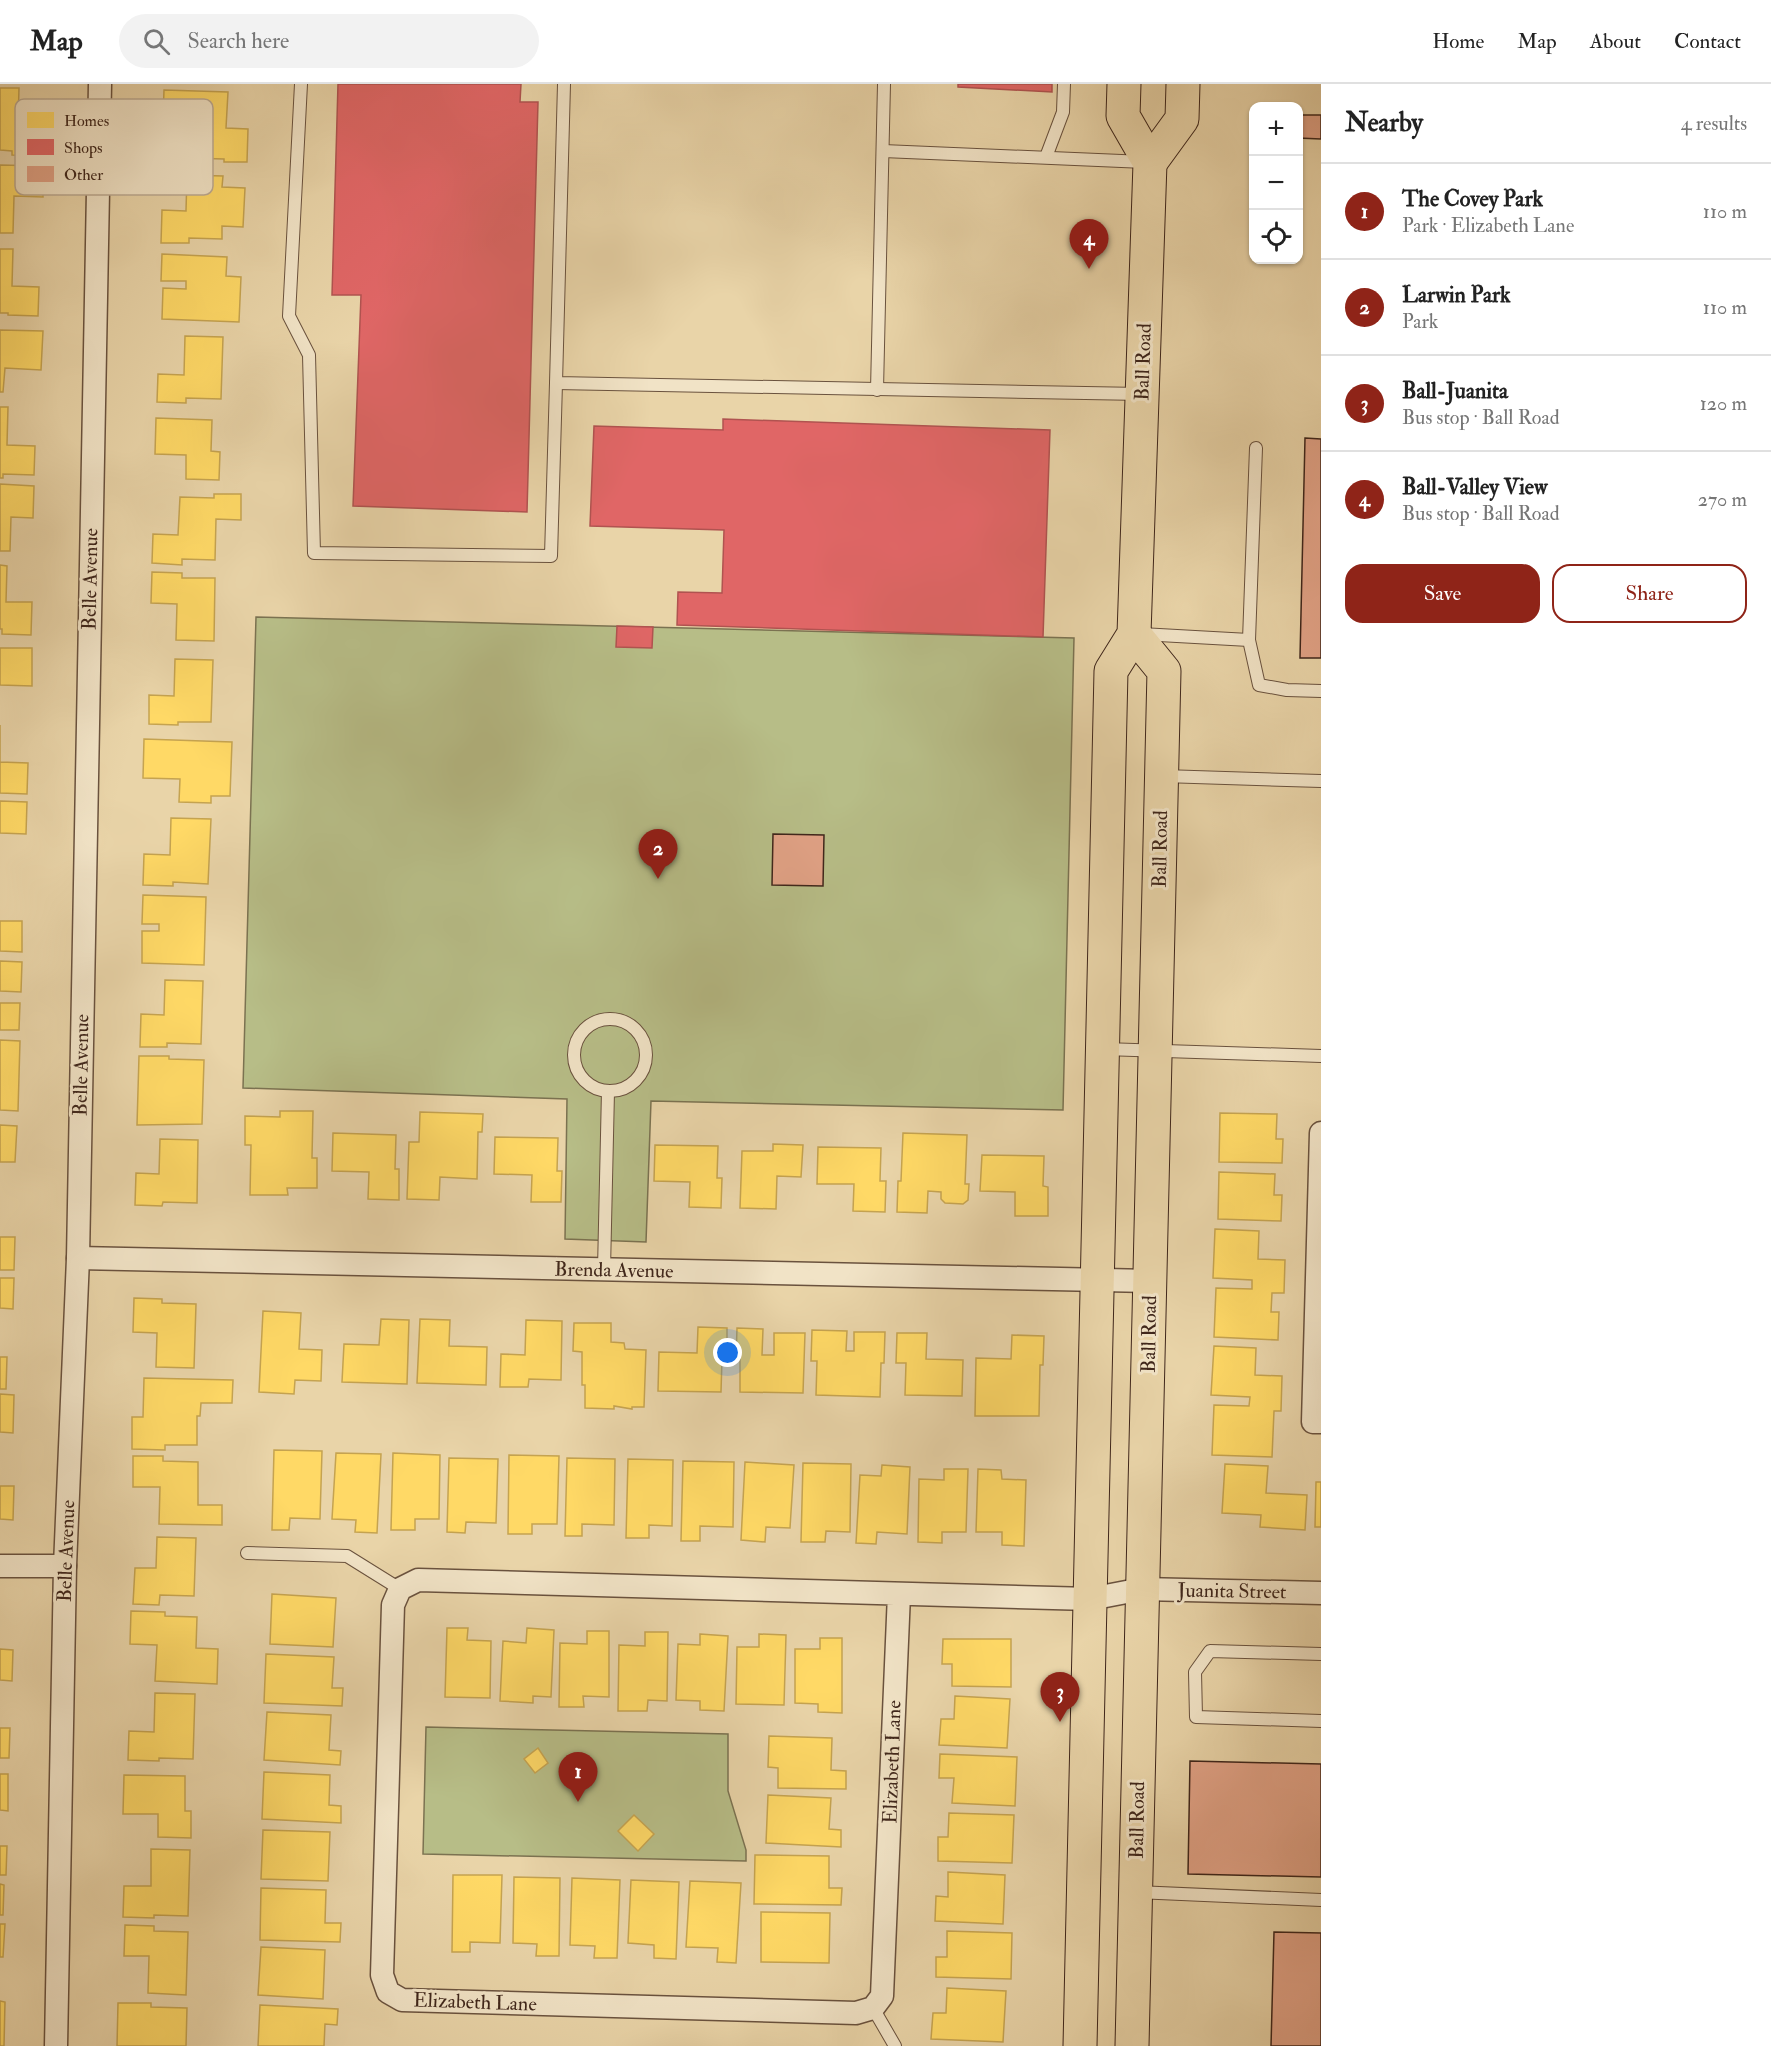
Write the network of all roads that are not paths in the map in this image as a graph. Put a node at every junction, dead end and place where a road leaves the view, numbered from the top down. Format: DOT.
graph roads {
  1 [pos="100,84"];
  2 [pos="301,84"];
  3 [pos="564,84"];
  4 [pos="884,84"];
  5 [pos="1064,84"];
  6 [pos="1124,84"];
  7 [pos="1183,84"];
  8 [pos="100,99"];
  9 [pos="883,151"];
  10 [pos="1046,157"];
  11 [pos="1150,163"];
  12 [pos="98,195"];
  13 [pos="556,383"];
  14 [pos="877,390"];
  15 [pos="1142,394"];
  16 [pos="1256,448"];
  17 [pos="1134,634"];
  18 [pos="1249,640"];
  19 [pos="1321,691"];
  20 [pos="1161,776"];
  21 [pos="1321,781"];
  22 [pos="1103,1049"];
  23 [pos="1156,1051"];
  24 [pos="1321,1056"];
  25 [pos="608,1091"];
  26 [pos="1321,1133"];
  27 [pos="78,1258"];
  28 [pos="604,1269"];
  29 [pos="1097,1280"];
  30 [pos="1150,1281"];
  31 [pos="1321,1422"];
  32 [pos="247,1553"];
  33 [pos="0,1566"];
  34 [pos="65,1566"];
  35 [pos="400,1589"];
  36 [pos="1142,1589"];
  37 [pos="1321,1593"];
  38 [pos="899,1594"];
  39 [pos="1090,1599"];
  40 [pos="1321,1654"];
  41 [pos="1321,1721"];
  42 [pos="1135,1892"];
  43 [pos="1321,1900"];
  44 [pos="873,2008"];
  45 [pos="56,2046"];
  46 [pos="895,2046"];
  47 [pos="1080,2046"];
  48 [pos="1132,2046"];
  1 -- 8 [label="street, Belle Avenue"];
  2 -- 13 [label="lane"];
  3 -- 13 [label="lane"];
  4 -- 9 [label="lane"];
  5 -- 10 [label="lane"];
  6 -- 11 [label="main road"];
  7 -- 11 [label="main road"];
  9 -- 10 [label="lane"];
  9 -- 14 [label="lane"];
  10 -- 11 [label="lane"];
  11 -- 15 [label="main road, Ball Road"];
  12 -- 27 [label="street, Belle Avenue"];
  13 -- 14 [label="lane"];
  14 -- 15 [label="lane"];
  15 -- 17 [label="main road, Ball Road"];
  16 -- 18 [label="lane"];
  17 -- 18 [label="lane"];
  17 -- 20 [label="main road, Ball Road"];
  17 -- 22 [label="main road, Ball Road"];
  18 -- 19 [label="lane"];
  20 -- 21 [label="lane"];
  20 -- 23 [label="main road, Ball Road"];
  22 -- 23 [label="lane"];
  22 -- 29 [label="main road, Ball Road"];
  23 -- 24 [label="lane"];
  23 -- 30 [label="main road, Ball Road"];
  25 -- 25 [label="lane"];
  25 -- 28 [label="lane"];
  26 -- 31 [label="street"];
  27 -- 28 [label="street, Brenda Avenue"];
  27 -- 34 [label="street, Belle Avenue"];
  28 -- 29 [label="street, Brenda Avenue"];
  29 -- 30 [label="street, Brenda Avenue"];
  29 -- 39 [label="main road, Ball Road"];
  30 -- 36 [label="main road, Ball Road"];
  32 -- 35 [label="lane"];
  33 -- 34 [label="street"];
  34 -- 45 [label="street, Belle Avenue"];
  35 -- 38 [label="street"];
  35 -- 44 [label="street, Elizabeth Lane"];
  36 -- 37 [label="street, Juanita Street"];
  36 -- 39 [label="street"];
  36 -- 42 [label="main road, Ball Road"];
  38 -- 39 [label="street"];
  38 -- 44 [label="street, Elizabeth Lane"];
  39 -- 47 [label="main road, Ball Road"];
  40 -- 41 [label="lane"];
  42 -- 43 [label="lane"];
  42 -- 48 [label="main road, Ball Road"];
  44 -- 46 [label="lane"];
}
